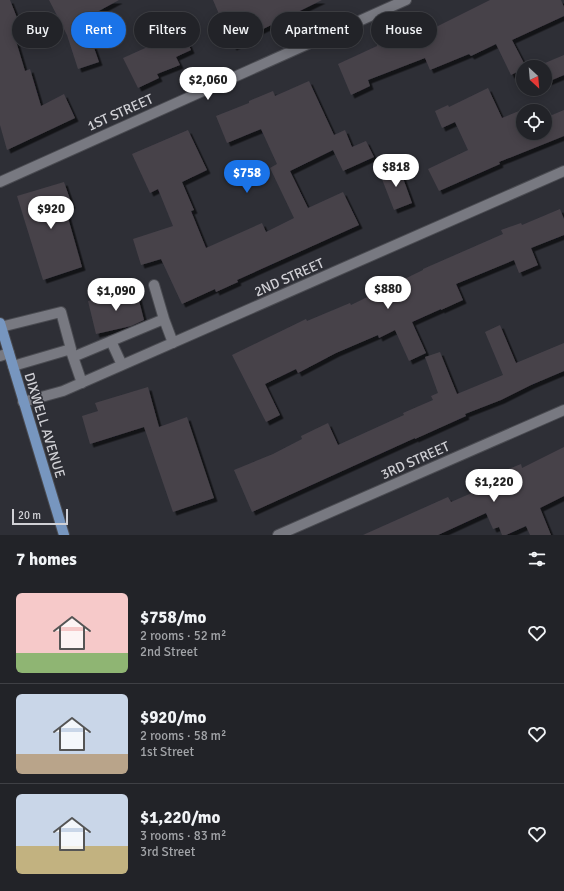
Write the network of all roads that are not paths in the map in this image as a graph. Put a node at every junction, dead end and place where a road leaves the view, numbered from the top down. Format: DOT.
graph roads {
  1 [pos="406,0"];
  2 [pos="564,171"];
  3 [pos="0,182"];
  4 [pos="154,285"];
  5 [pos="164,319"];
  6 [pos="1,325"];
  7 [pos="111,341"];
  8 [pos="173,343"];
  9 [pos="72,353"];
  10 [pos="4,354"];
  11 [pos="122,365"];
  12 [pos="13,366"];
  13 [pos="82,383"];
  14 [pos="23,402"];
  15 [pos="564,410"];
  16 [pos="64,535"];
  17 [pos="278,535"];
  1 -- 3 [label="street, 1ST STREET"];
  2 -- 8 [label="street, 2ND STREET"];
  4 -- 5 [label="street"];
  5 -- 7 [label="street"];
  5 -- 8 [label="street"];
  6 -- 9 [label="street"];
  6 -- 10 [label="main road, DIXWELL AVENUE"];
  7 -- 9 [label="street"];
  7 -- 11 [label="street"];
  8 -- 11 [label="street, 2ND STREET"];
  9 -- 12 [label="street"];
  9 -- 13 [label="street"];
  10 -- 12 [label="main road, DIXWELL AVENUE"];
  11 -- 13 [label="street, 2ND STREET"];
  12 -- 14 [label="main road, DIXWELL AVENUE"];
  13 -- 14 [label="street, 2ND STREET"];
  14 -- 16 [label="main road, DIXWELL AVENUE"];
  15 -- 17 [label="street, 3RD STREET"];
}
